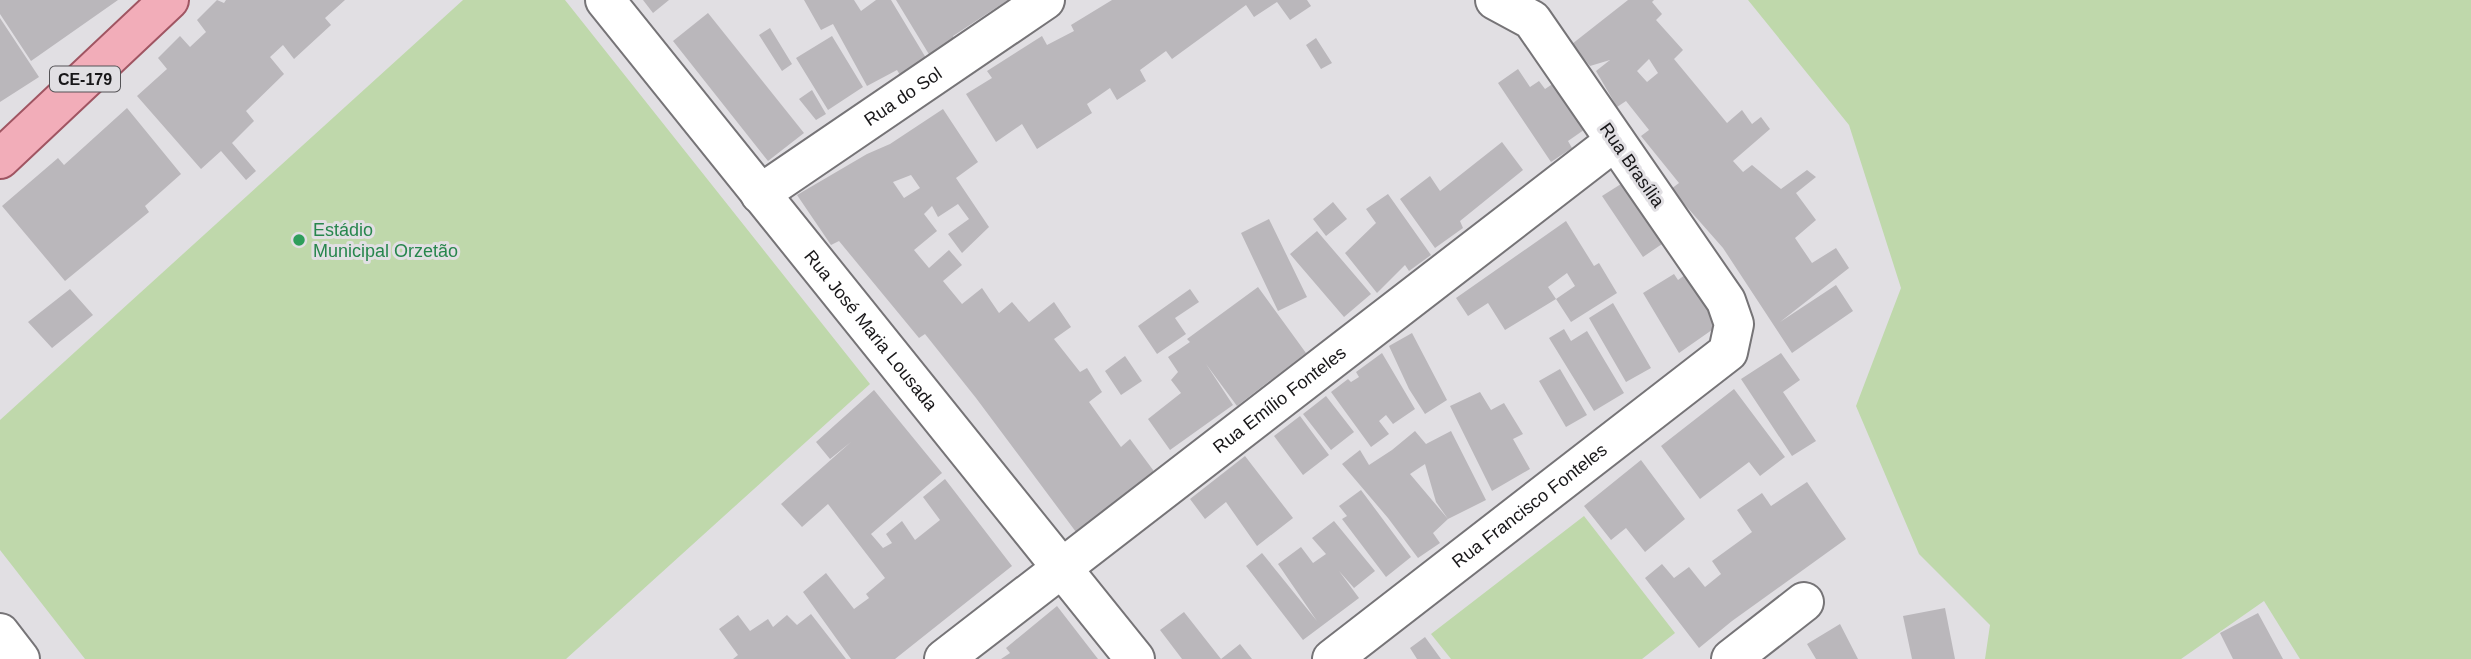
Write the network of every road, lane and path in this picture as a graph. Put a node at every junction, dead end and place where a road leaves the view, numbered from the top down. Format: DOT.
graph roads {
  1 [pos="169,0"];
  2 [pos="605,0"];
  3 [pos="1045,0"];
  4 [pos="1495,0"];
  5 [pos="1615,141"];
  6 [pos="0,159"];
  7 [pos="760,194"];
  8 [pos="1728,352"];
  9 [pos="1061,568"];
  10 [pos="1804,602"];
  11 [pos="0,633"];
  12 [pos="20,659"];
  13 [pos="944,659"];
  14 [pos="1135,659"];
  15 [pos="1332,659"];
  16 [pos="1731,659"];
  1 -- 6 [label="main road, CE-179"];
  2 -- 7 [label="street, Rua José Maria Lousada"];
  3 -- 7 [label="street, Rua do Sol"];
  4 -- 5 [label="street, Rua Brasília"];
  5 -- 8 [label="street, Rua Brasília"];
  5 -- 9 [label="street, Rua Emílio Fonteles"];
  7 -- 9 [label="street, Rua José Maria Lousada"];
  8 -- 15 [label="street, Rua Francisco Fonteles"];
  9 -- 13 [label="street, Rua Emílio Fonteles"];
  9 -- 14 [label="street, Rua José Maria Lousada"];
  10 -- 16 [label="street"];
  11 -- 12 [label="street"];
}
